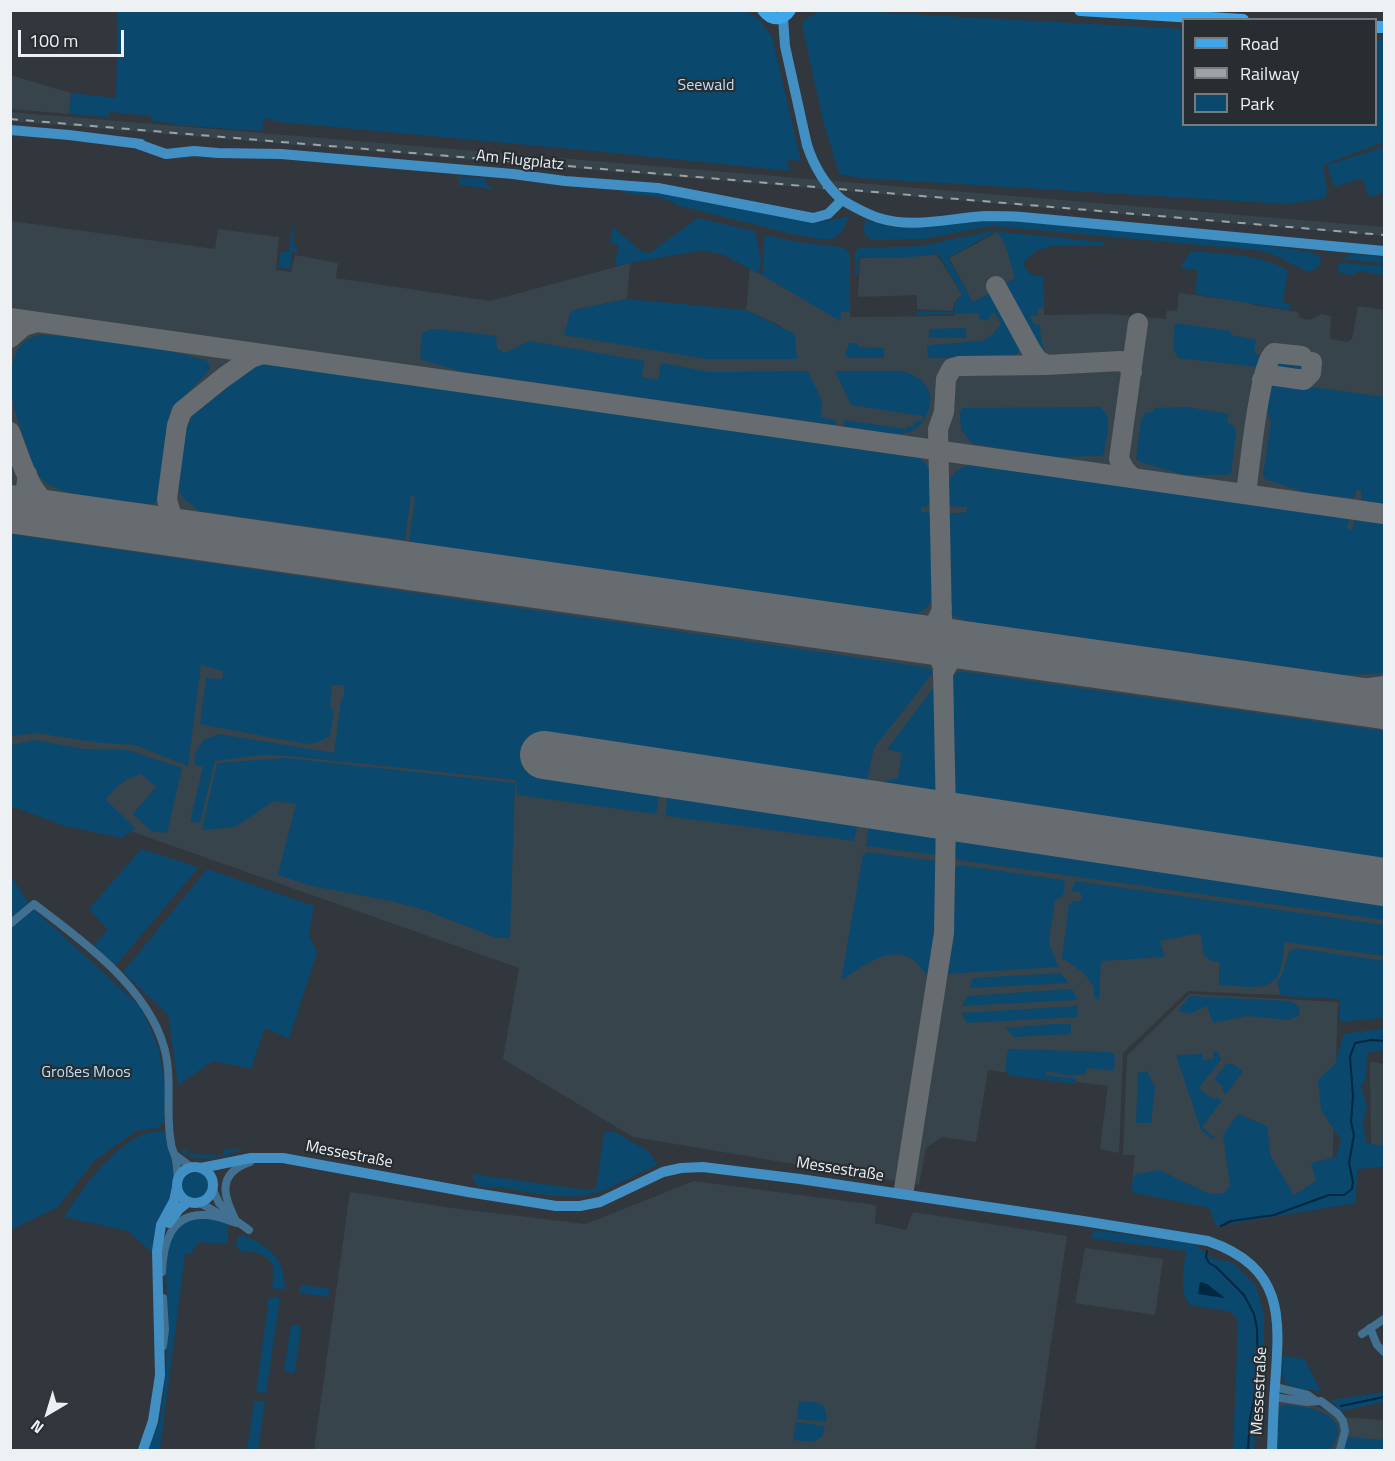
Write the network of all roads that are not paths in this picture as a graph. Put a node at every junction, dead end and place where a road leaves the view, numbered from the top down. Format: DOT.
graph roads {
  1 [pos="1080,10"];
  2 [pos="777,14"];
  3 [pos="1210,18"];
  4 [pos="10,130"];
  5 [pos="842,200"];
  6 [pos="1384,251"];
  7 [pos="10,924"];
  8 [pos="175,1155"];
  9 [pos="266,1157"];
  10 [pos="235,1162"];
  11 [pos="196,1168"];
  12 [pos="178,1183"];
  13 [pos="213,1187"];
  14 [pos="188,1202"];
  15 [pos="200,1203"];
  16 [pos="237,1223"];
  17 [pos="249,1230"];
  18 [pos="160,1236"];
  19 [pos="1384,1319"];
  20 [pos="1370,1328"];
  21 [pos="1362,1334"];
  22 [pos="1384,1352"];
  23 [pos="161,1358"];
  24 [pos="1275,1392"];
  25 [pos="142,1450"];
  26 [pos="1272,1450"];
  27 [pos="1340,1450"];
  1 -- 3 [label="main road"];
  2 -- 5 [label="street, bridge"];
  4 -- 5 [label="street, Am Flugplatz"];
  5 -- 6 [label="street"];
  7 -- 8 [label="street"];
  8 -- 11 [label="street"];
  8 -- 12 [label="street"];
  9 -- 10 [label="street, Messestraße"];
  9 -- 16 [label="street"];
  9 -- 24 [label="street, Messestraße"];
  10 -- 11 [label="street, Messestraße"];
  10 -- 13 [label="street"];
  11 -- 12 [label="street"];
  11 -- 13 [label="street"];
  12 -- 14 [label="street"];
  12 -- 18 [label="street"];
  13 -- 15 [label="street"];
  13 -- 16 [label="street"];
  14 -- 15 [label="street"];
  14 -- 18 [label="street"];
  15 -- 16 [label="street"];
  16 -- 17 [label="street"];
  16 -- 23 [label="street"];
  18 -- 23 [label="street"];
  19 -- 20 [label="street"];
  20 -- 21 [label="street"];
  20 -- 22 [label="street"];
  23 -- 25 [label="street"];
  24 -- 26 [label="street, Messestraße"];
  24 -- 27 [label="street"];
}
